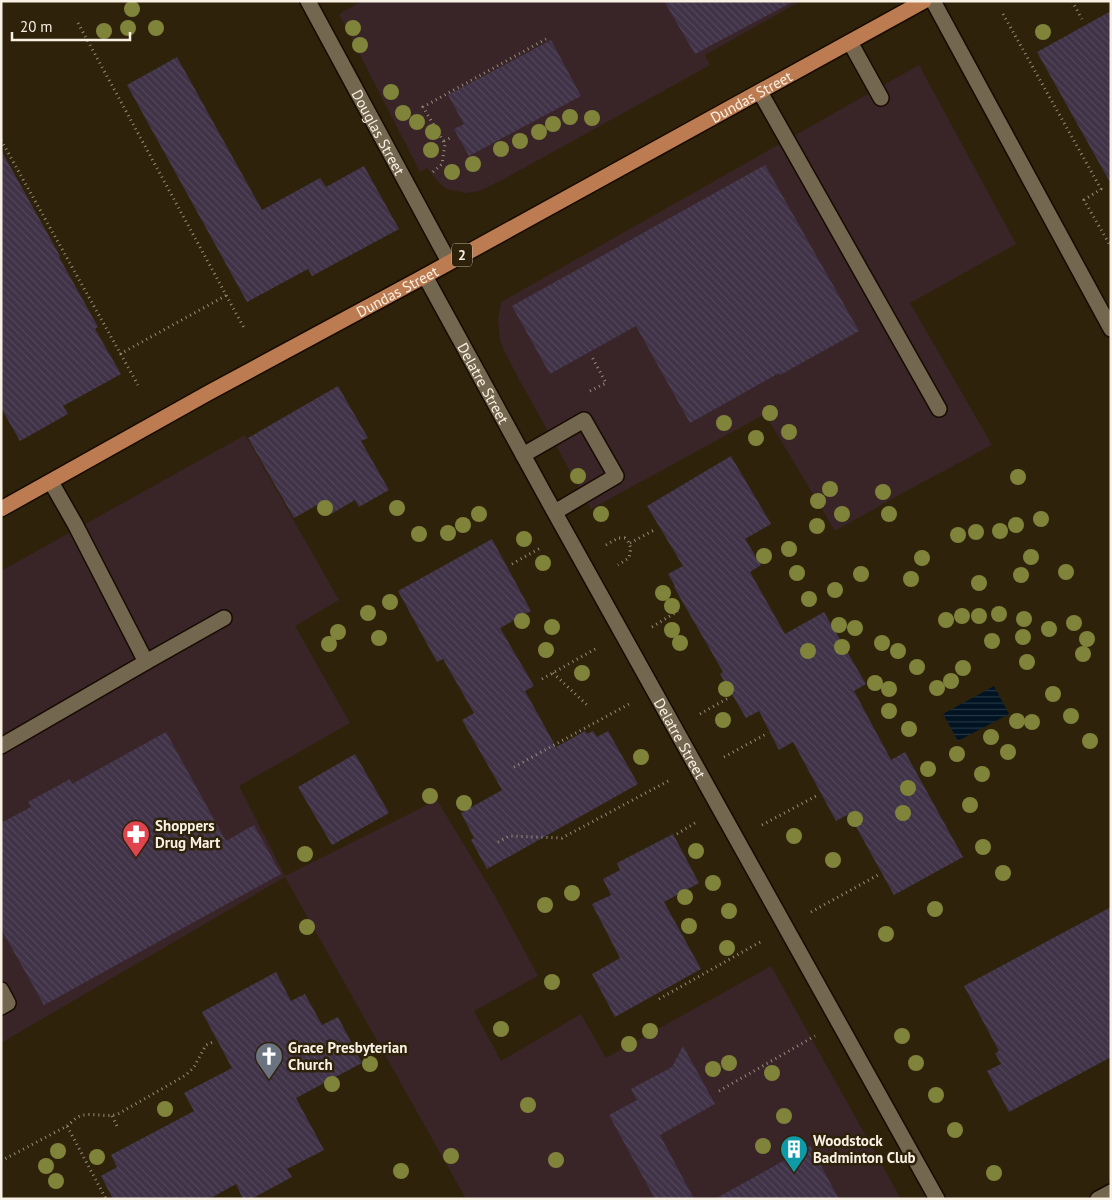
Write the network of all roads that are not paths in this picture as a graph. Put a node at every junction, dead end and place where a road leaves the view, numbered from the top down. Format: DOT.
graph roads {
  1 [pos="308,1"];
  2 [pos="924,1"];
  3 [pos="933,1"];
  4 [pos="850,42"];
  5 [pos="760,92"];
  6 [pos="881,98"];
  7 [pos="449,262"];
  8 [pos="425,276"];
  9 [pos="1111,329"];
  10 [pos="939,409"];
  11 [pos="523,455"];
  12 [pos="51,482"];
  13 [pos="1,509"];
  14 [pos="555,512"];
  15 [pos="224,618"];
  16 [pos="146,662"];
  17 [pos="1,746"];
  18 [pos="1,990"];
  19 [pos="1,1007"];
  20 [pos="1111,1192"];
  21 [pos="938,1199"];
  22 [pos="1098,1199"];
  1 -- 7 [label="street, Douglas Street"];
  2 -- 4 [label="main road, Dundas Street / 2"];
  3 -- 9 [label="street"];
  4 -- 5 [label="main road, Dundas Street / 2"];
  4 -- 6 [label="street"];
  5 -- 7 [label="main road, Dundas Street / 2"];
  5 -- 10 [label="street"];
  7 -- 8 [label="main road, Dundas Street / 2"];
  8 -- 11 [label="street, Delatre Street"];
  8 -- 12 [label="main road, Dundas Street / 2"];
  11 -- 14 [label="street, Delatre Street"];
  11 -- 14 [label="street"];
  12 -- 13 [label="main road, Dundas Street / 2"];
  12 -- 16 [label="street"];
  14 -- 21 [label="street, Delatre Street"];
  15 -- 16 [label="street"];
  16 -- 17 [label="street"];
  18 -- 19 [label="street"];
  20 -- 22 [label="street"];
}
